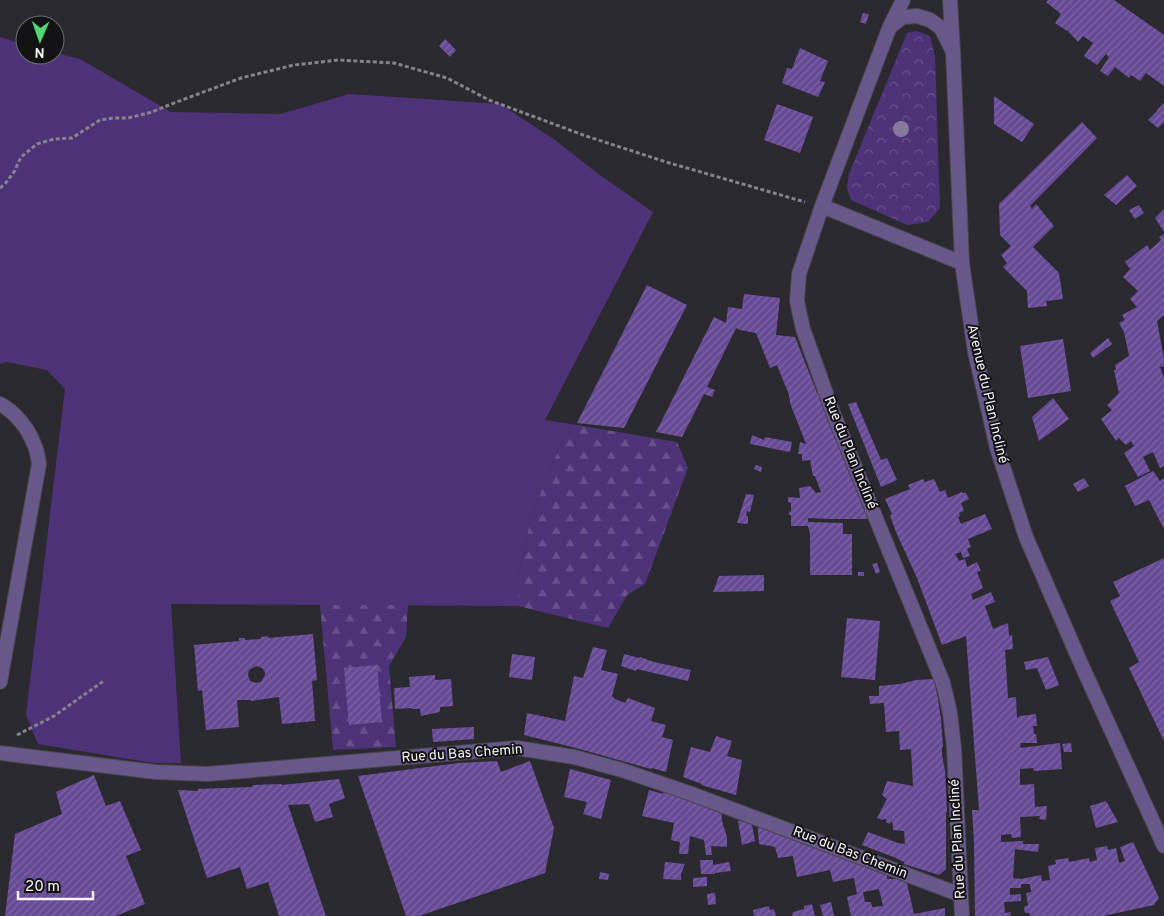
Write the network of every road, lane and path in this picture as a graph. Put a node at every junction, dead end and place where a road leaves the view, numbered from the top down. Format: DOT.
graph roads {
  1 [pos="903,0"];
  2 [pos="950,0"];
  3 [pos="890,26"];
  4 [pos="953,52"];
  5 [pos="0,188"];
  6 [pos="822,206"];
  7 [pos="962,263"];
  8 [pos="0,404"];
  9 [pos="105,680"];
  10 [pos="0,682"];
  11 [pos="14,737"];
  12 [pos="0,753"];
  13 [pos="1164,846"];
  14 [pos="961,896"];
  15 [pos="962,916"];
  1 -- 3 [label="street, Rue du Plan Incliné"];
  2 -- 4 [label="street, Avenue du Plan Incliné"];
  3 -- 4 [label="street"];
  3 -- 6 [label="street, Rue du Plan Incliné"];
  4 -- 7 [label="street, Avenue du Plan Incliné"];
  5 -- 6 [label="path"];
  6 -- 7 [label="street"];
  6 -- 14 [label="street, Rue du Plan Incliné"];
  7 -- 13 [label="street, Avenue du Plan Incliné"];
  8 -- 10 [label="street"];
  9 -- 11 [label="path"];
  12 -- 14 [label="street, Rue du Bas Chemin"];
  14 -- 15 [label="street, Rue du Plan Incliné"];
}
